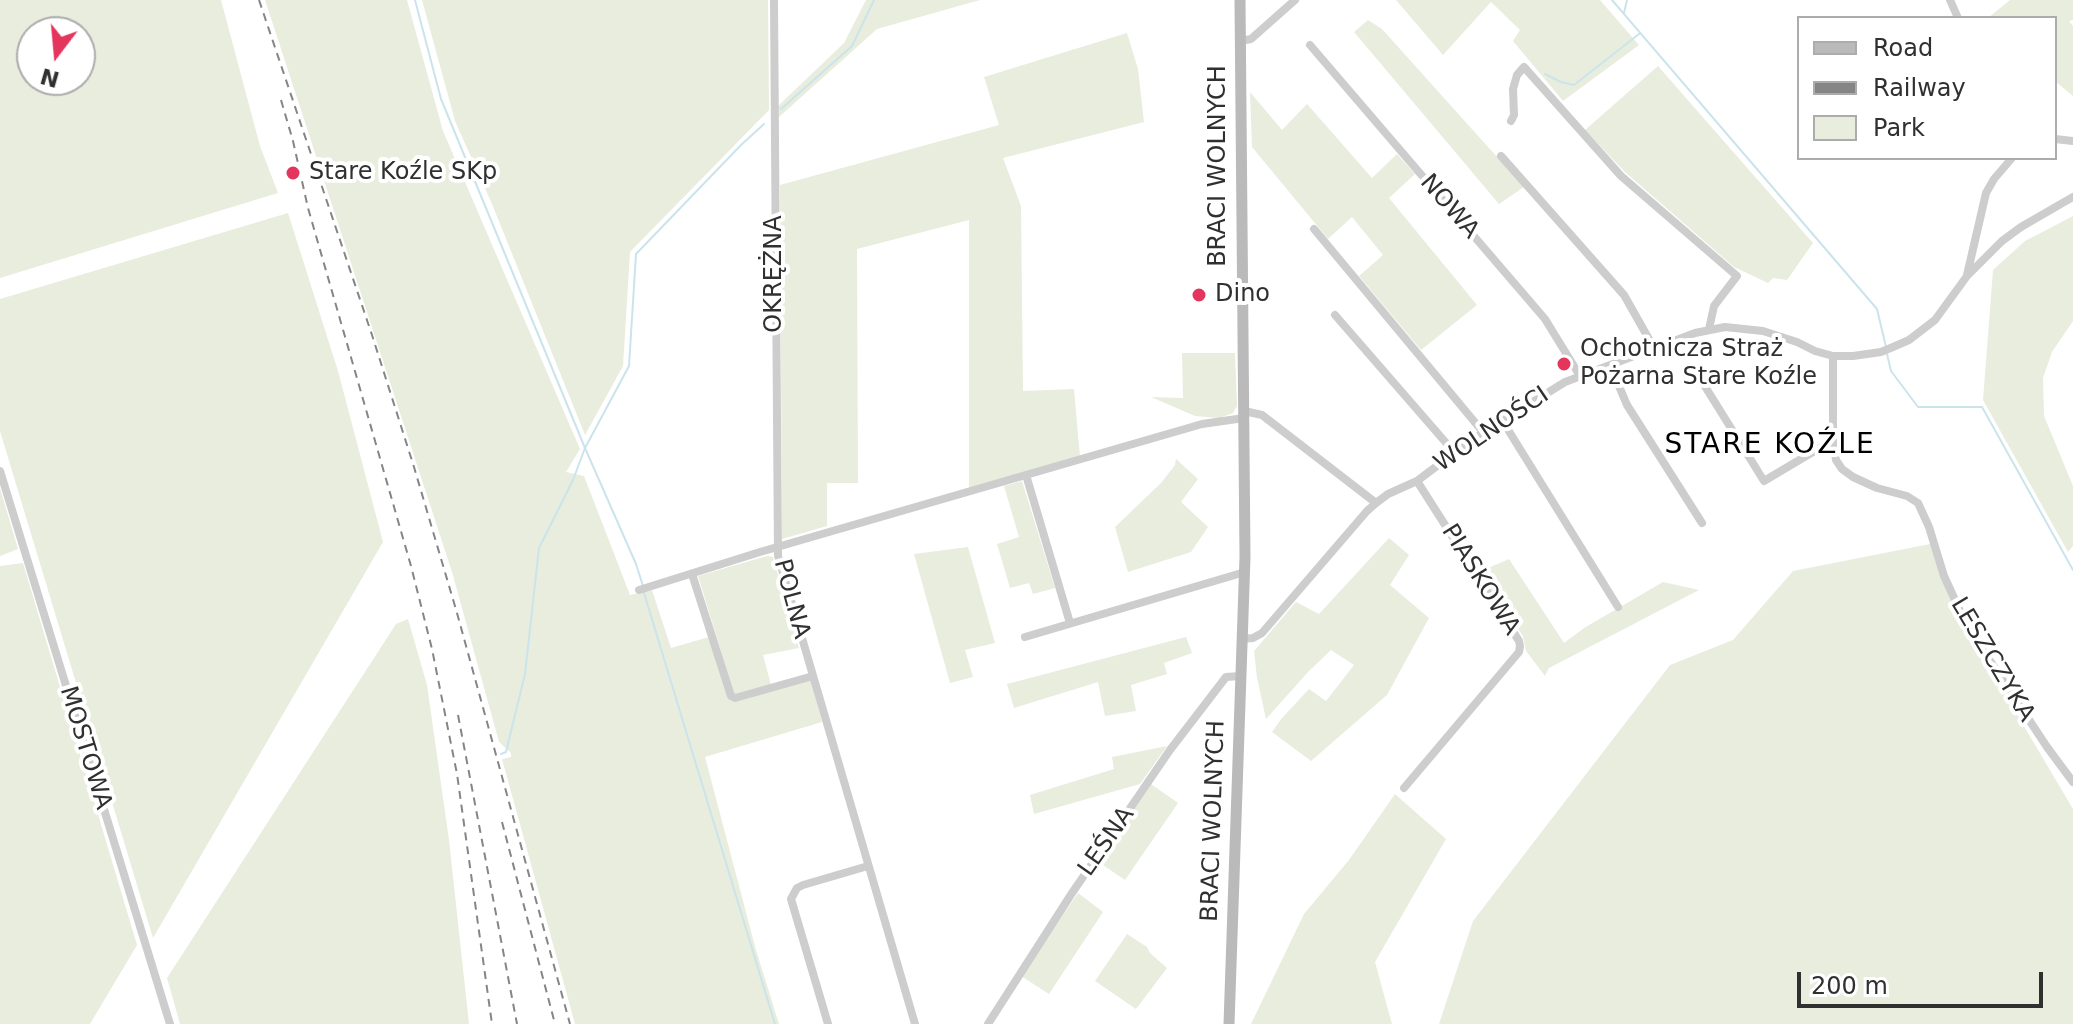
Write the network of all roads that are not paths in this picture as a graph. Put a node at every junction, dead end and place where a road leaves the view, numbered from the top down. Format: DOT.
graph roads {
  1 [pos="774,0"];
  2 [pos="1240,0"];
  3 [pos="1295,0"];
  4 [pos="1240,41"];
  5 [pos="1310,45"];
  6 [pos="1511,121"];
  7 [pos="1501,156"];
  8 [pos="2010,160"];
  9 [pos="2073,197"];
  10 [pos="1314,229"];
  11 [pos="1967,276"];
  12 [pos="1335,315"];
  13 [pos="1709,329"];
  14 [pos="1654,348"];
  15 [pos="1833,356"];
  16 [pos="1610,365"];
  17 [pos="1580,376"];
  18 [pos="1701,380"];
  19 [pos="1244,414"];
  20 [pos="1502,420"];
  21 [pos="1483,432"];
  22 [pos="1833,440"];
  23 [pos="1454,452"];
  24 [pos="0,471"];
  25 [pos="1026,475"];
  26 [pos="1417,481"];
  27 [pos="1376,503"];
  28 [pos="1702,523"];
  29 [pos="777,547"];
  30 [pos="1245,572"];
  31 [pos="692,574"];
  32 [pos="642,589"];
  33 [pos="1618,607"];
  34 [pos="1070,623"];
  35 [pos="1025,637"];
  36 [pos="1241,639"];
  37 [pos="813,676"];
  38 [pos="1240,676"];
  39 [pos="2073,782"];
  40 [pos="1404,788"];
  41 [pos="868,866"];
  42 [pos="170,1024"];
  43 [pos="828,1024"];
  44 [pos="915,1024"];
  45 [pos="988,1024"];
  46 [pos="1229,1024"];
  1 -- 29 [label="street, OKRĘŻNA"];
  2 -- 4 [label="main road, BRACI WOLNYCH"];
  3 -- 4 [label="street"];
  4 -- 19 [label="main road, BRACI WOLNYCH"];
  5 -- 17 [label="street, NOWA"];
  6 -- 13 [label="street"];
  7 -- 14 [label="street"];
  8 -- 11 [label="street"];
  9 -- 11 [label="street, WOLNOŚCI"];
  10 -- 21 [label="street"];
  11 -- 15 [label="street, WOLNOŚCI"];
  12 -- 23 [label="street"];
  13 -- 14 [label="street, WOLNOŚCI"];
  13 -- 15 [label="street, WOLNOŚCI"];
  14 -- 16 [label="street, WOLNOŚCI"];
  15 -- 22 [label="street, LESZCZYKA"];
  16 -- 17 [label="street, WOLNOŚCI"];
  16 -- 28 [label="street"];
  17 -- 20 [label="street, WOLNOŚCI"];
  18 -- 22 [label="street"];
  19 -- 25 [label="street, POLNA"];
  19 -- 27 [label="street"];
  19 -- 30 [label="main road, BRACI WOLNYCH"];
  20 -- 21 [label="street, WOLNOŚCI"];
  20 -- 33 [label="street"];
  21 -- 23 [label="street, WOLNOŚCI"];
  22 -- 39 [label="street, LESZCZYKA"];
  23 -- 26 [label="street, WOLNOŚCI"];
  24 -- 42 [label="street, MOSTOWA"];
  25 -- 29 [label="street, POLNA"];
  25 -- 34 [label="street"];
  26 -- 27 [label="street, WOLNOŚCI"];
  26 -- 40 [label="street, PIASKOWA"];
  27 -- 36 [label="street, WOLNOŚCI"];
  29 -- 31 [label="street"];
  29 -- 37 [label="street, POLNA"];
  30 -- 34 [label="street"];
  30 -- 36 [label="main road, BRACI WOLNYCH"];
  31 -- 32 [label="street"];
  31 -- 37 [label="street"];
  34 -- 35 [label="street"];
  36 -- 38 [label="main road, BRACI WOLNYCH"];
  37 -- 41 [label="street, POLNA"];
  38 -- 45 [label="street, LEŚNA"];
  38 -- 46 [label="main road, BRACI WOLNYCH"];
  41 -- 43 [label="street"];
  41 -- 44 [label="street, POLNA"];
}
